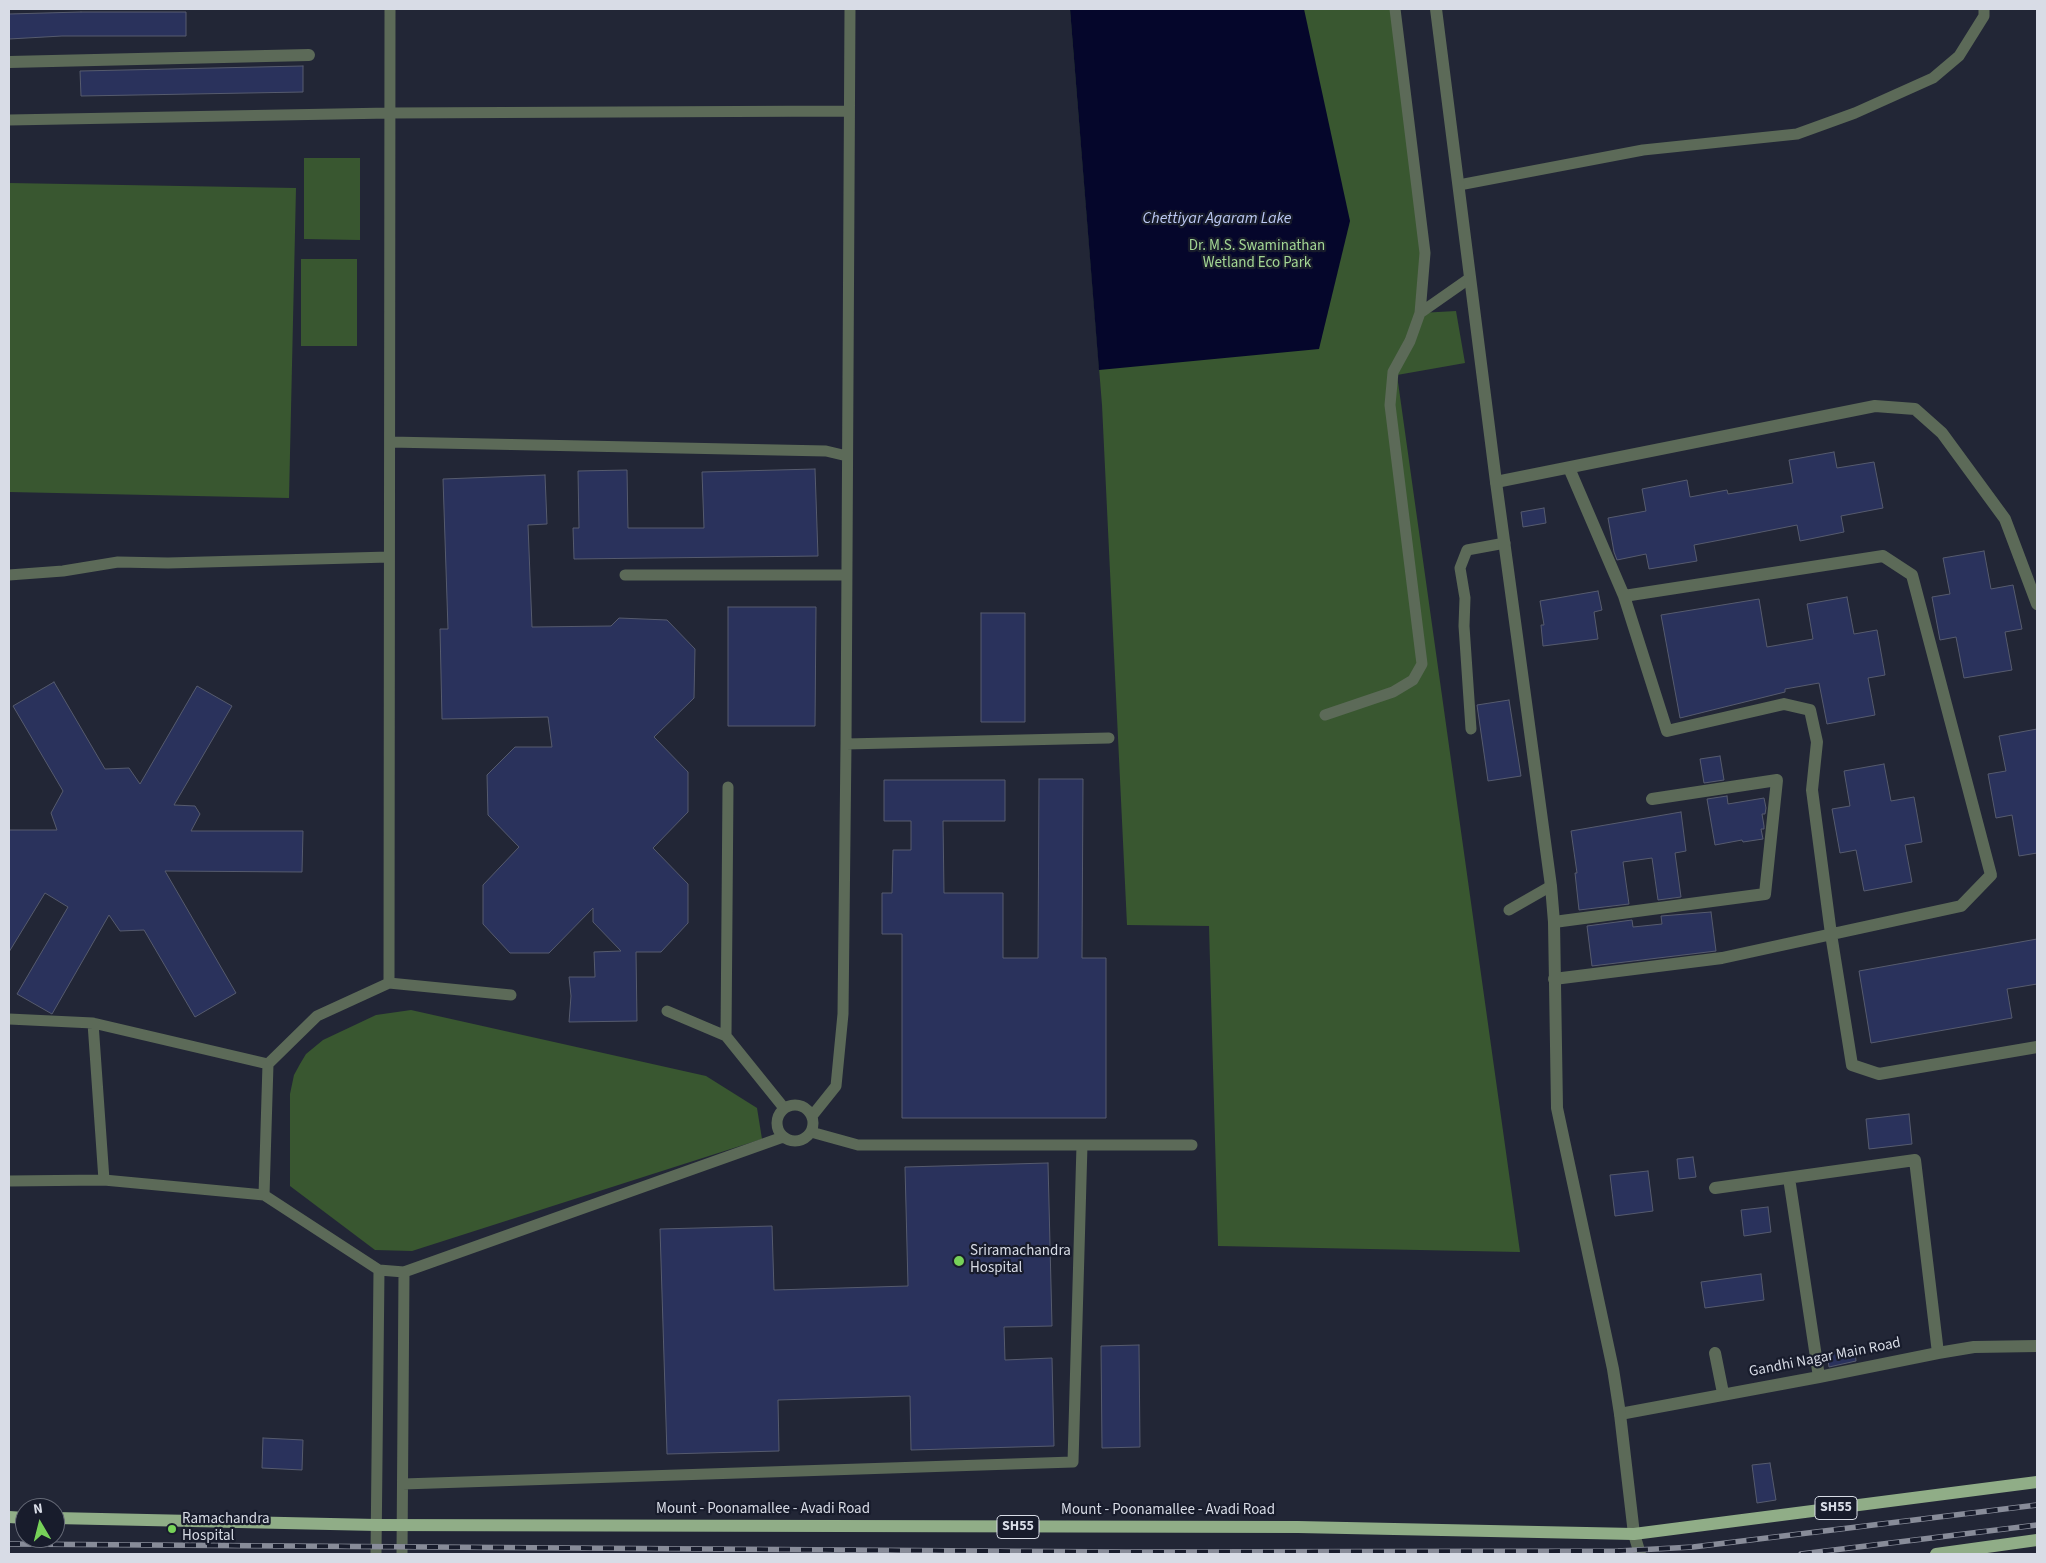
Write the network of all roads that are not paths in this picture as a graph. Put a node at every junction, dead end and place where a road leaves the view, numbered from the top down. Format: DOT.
graph roads {
  1 [pos="390,9"];
  2 [pos="850,9"];
  3 [pos="1396,9"];
  4 [pos="1436,9"];
  5 [pos="1984,9"];
  6 [pos="309,54"];
  7 [pos="9,62"];
  8 [pos="849,111"];
  9 [pos="390,113"];
  10 [pos="9,120"];
  11 [pos="1459,185"];
  12 [pos="1470,278"];
  13 [pos="1420,313"];
  14 [pos="390,442"];
  15 [pos="847,456"];
  16 [pos="1570,468"];
  17 [pos="1496,482"];
  18 [pos="1505,543"];
  19 [pos="390,557"];
  20 [pos="9,575"];
  21 [pos="625,575"];
  22 [pos="846,575"];
  23 [pos="1624,596"];
  24 [pos="2037,604"];
  25 [pos="1325,715"];
  26 [pos="1471,729"];
  27 [pos="1109,738"];
  28 [pos="846,744"];
  29 [pos="728,787"];
  30 [pos="1652,799"];
  31 [pos="1551,886"];
  32 [pos="1509,910"];
  33 [pos="1554,922"];
  34 [pos="1831,934"];
  35 [pos="1554,979"];
  36 [pos="389,983"];
  37 [pos="511,995"];
  38 [pos="667,1011"];
  39 [pos="9,1019"];
  40 [pos="93,1022"];
  41 [pos="726,1036"];
  42 [pos="2037,1047"];
  43 [pos="268,1064"];
  44 [pos="784,1108"];
  45 [pos="812,1116"];
  46 [pos="811,1132"];
  47 [pos="783,1137"];
  48 [pos="1082,1145"];
  49 [pos="1192,1145"];
  50 [pos="1789,1178"];
  51 [pos="104,1180"];
  52 [pos="9,1181"];
  53 [pos="1715,1188"];
  54 [pos="264,1195"];
  55 [pos="379,1270"];
  56 [pos="404,1272"];
  57 [pos="2037,1346"];
  58 [pos="1715,1353"];
  59 [pos="1938,1353"];
  60 [pos="1820,1377"];
  61 [pos="1723,1394"];
  62 [pos="1620,1414"];
  63 [pos="2037,1482"];
  64 [pos="402,1484"];
  65 [pos="65,1518"];
  66 [pos="376,1525"];
  67 [pos="402,1525"];
  68 [pos="1634,1534"];
  69 [pos="2037,1540"];
  70 [pos="376,1554"];
  71 [pos="402,1554"];
  72 [pos="1640,1554"];
  73 [pos="1936,1554"];
  1 -- 9 [label="lane"];
  2 -- 8 [label="lane"];
  3 -- 13 [label="lane"];
  4 -- 11 [label="street"];
  5 -- 11 [label="lane"];
  6 -- 7 [label="street"];
  8 -- 9 [label="lane"];
  8 -- 15 [label="lane"];
  9 -- 10 [label="lane"];
  9 -- 14 [label="lane"];
  11 -- 12 [label="street"];
  12 -- 13 [label="lane"];
  12 -- 17 [label="street"];
  13 -- 25 [label="lane"];
  14 -- 15 [label="lane"];
  14 -- 19 [label="lane"];
  15 -- 22 [label="lane"];
  16 -- 17 [label="street"];
  16 -- 23 [label="street"];
  16 -- 24 [label="street"];
  17 -- 18 [label="street"];
  18 -- 26 [label="lane"];
  18 -- 31 [label="street"];
  19 -- 20 [label="lane"];
  19 -- 36 [label="lane"];
  21 -- 22 [label="lane"];
  22 -- 28 [label="lane"];
  23 -- 34 [label="street"];
  23 -- 34 [label="street"];
  27 -- 28 [label="lane"];
  28 -- 45 [label="lane"];
  29 -- 41 [label="lane"];
  30 -- 33 [label="street"];
  31 -- 32 [label="lane"];
  31 -- 33 [label="street"];
  33 -- 35 [label="street"];
  34 -- 35 [label="street"];
  34 -- 42 [label="street"];
  35 -- 62 [label="street"];
  36 -- 37 [label="lane"];
  36 -- 43 [label="lane"];
  38 -- 41 [label="lane"];
  39 -- 40 [label="lane"];
  40 -- 43 [label="lane"];
  40 -- 51 [label="lane"];
  41 -- 44 [label="lane"];
  43 -- 54 [label="lane"];
  44 -- 45 [label="lane"];
  44 -- 47 [label="lane"];
  45 -- 46 [label="lane"];
  46 -- 47 [label="lane"];
  46 -- 48 [label="lane"];
  47 -- 56 [label="lane"];
  48 -- 49 [label="lane"];
  48 -- 64 [label="lane"];
  50 -- 53 [label="street"];
  50 -- 59 [label="street"];
  50 -- 60 [label="street"];
  51 -- 52 [label="lane"];
  51 -- 54 [label="lane"];
  54 -- 55 [label="lane"];
  55 -- 56 [label="lane"];
  55 -- 66 [label="lane"];
  56 -- 64 [label="lane"];
  57 -- 59 [label="street, Gandhi Nagar Main Road"];
  58 -- 61 [label="street"];
  59 -- 60 [label="street, Gandhi Nagar Main Road"];
  60 -- 61 [label="street, Gandhi Nagar Main Road"];
  61 -- 62 [label="street, Gandhi Nagar Main Road"];
  62 -- 68 [label="street"];
  63 -- 68 [label="main road, Mount - Poonamallee - Avadi Road / SH55"];
  64 -- 67 [label="lane"];
  65 -- 66 [label="main road, Mount - Poonamallee - Avadi Road / SH55"];
  66 -- 67 [label="main road, Mount - Poonamallee - Avadi Road / SH55"];
  66 -- 70 [label="lane"];
  67 -- 68 [label="main road, Mount - Poonamallee - Avadi Road / SH55"];
  67 -- 71 [label="lane"];
  68 -- 72 [label="street"];
  69 -- 73 [label="main road"];
}
